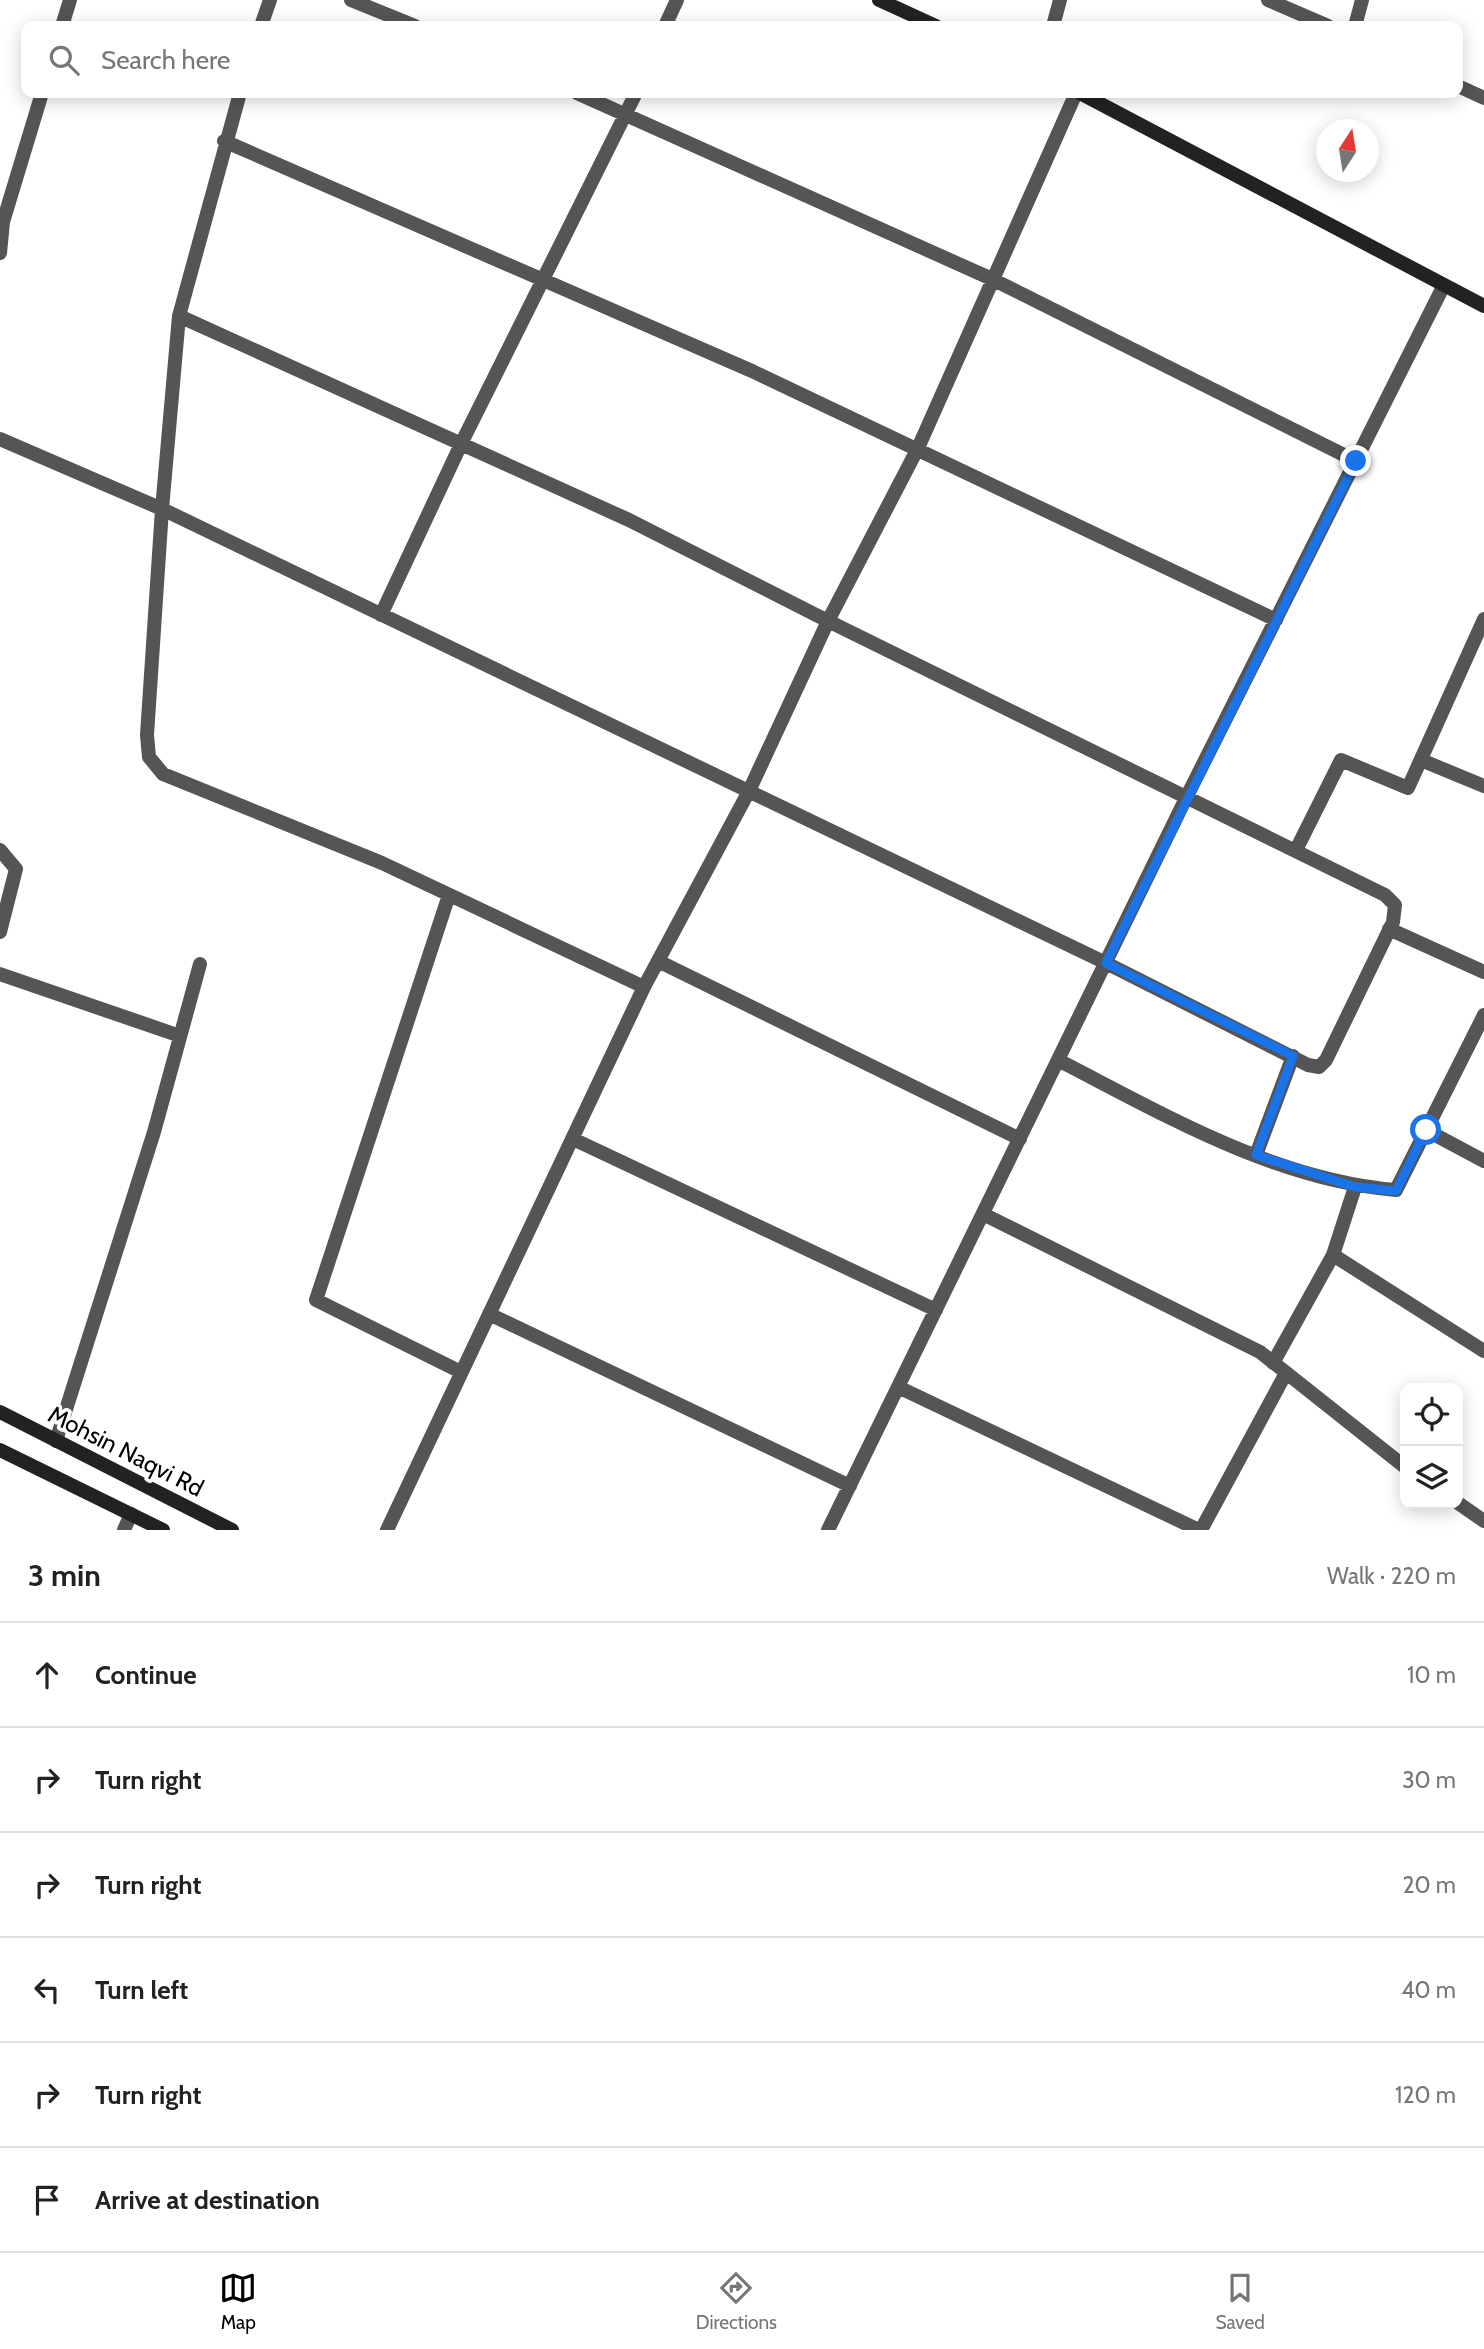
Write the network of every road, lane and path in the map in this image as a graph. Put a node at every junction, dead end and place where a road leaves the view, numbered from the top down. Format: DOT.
graph roads {
  1 [pos="70,0"];
  2 [pos="270,0"];
  3 [pos="351,0"];
  4 [pos="677,0"];
  5 [pos="879,0"];
  6 [pos="1060,0"];
  7 [pos="1268,0"];
  8 [pos="1362,0"];
  9 [pos="64,21"];
  10 [pos="263,21"];
  11 [pos="403,21"];
  12 [pos="668,21"];
  13 [pos="925,21"];
  14 [pos="1054,21"];
  15 [pos="1316,21"];
  16 [pos="1356,21"];
  17 [pos="1463,88"];
  18 [pos="40,98"];
  19 [pos="238,98"];
  20 [pos="590,98"];
  21 [pos="634,98"];
  22 [pos="1076,98"];
  23 [pos="1088,98"];
  24 [pos="1484,98"];
  25 [pos="627,113"];
  26 [pos="224,141"];
  27 [pos="2,222"];
  28 [pos="0,253"];
  29 [pos="542,278"];
  30 [pos="992,279"];
  31 [pos="1444,285"];
  32 [pos="1484,306"];
  33 [pos="180,316"];
  34 [pos="0,439"];
  35 [pos="462,442"];
  36 [pos="918,448"];
  37 [pos="1356,461"];
  38 [pos="162,509"];
  39 [pos="381,615"];
  40 [pos="1484,619"];
  41 [pos="1276,620"];
  42 [pos="828,621"];
  43 [pos="1421,760"];
  44 [pos="1484,786"];
  45 [pos="749,791"];
  46 [pos="1187,796"];
  47 [pos="0,850"];
  48 [pos="1296,850"];
  49 [pos="449,895"];
  50 [pos="1389,929"];
  51 [pos="0,932"];
  52 [pos="658,961"];
  53 [pos="1106,963"];
  54 [pos="200,964"];
  55 [pos="1484,972"];
  56 [pos="0,974"];
  57 [pos="644,987"];
  58 [pos="1484,1014"];
  59 [pos="180,1036"];
  60 [pos="1293,1056"];
  61 [pos="1058,1060"];
  62 [pos="1426,1130"];
  63 [pos="572,1139"];
  64 [pos="1020,1139"];
  65 [pos="1256,1155"];
  66 [pos="1484,1161"];
  67 [pos="1355,1187"];
  68 [pos="983,1214"];
  69 [pos="1333,1255"];
  70 [pos="936,1310"];
  71 [pos="489,1314"];
  72 [pos="1484,1351"];
  73 [pos="1273,1363"];
  74 [pos="461,1372"];
  75 [pos="1286,1373"];
  76 [pos="898,1387"];
  77 [pos="0,1412"];
  78 [pos="56,1441"];
  79 [pos="0,1450"];
  80 [pos="1400,1463"];
  81 [pos="850,1486"];
  82 [pos="1463,1506"];
  83 [pos="131,1514"];
  84 [pos="1484,1521"];
  85 [pos="124,1530"];
  86 [pos="163,1530"];
  87 [pos="232,1530"];
  88 [pos="387,1530"];
  89 [pos="828,1530"];
  90 [pos="1200,1530"];
  1 -- 9 [label="street"];
  2 -- 10 [label="street"];
  3 -- 11 [label="street"];
  4 -- 12 [label="street"];
  5 -- 13 [label="street"];
  6 -- 14 [label="street"];
  7 -- 15 [label="street"];
  8 -- 16 [label="street"];
  17 -- 24 [label="street"];
  18 -- 27 [label="street"];
  19 -- 26 [label="street"];
  20 -- 25 [label="street"];
  21 -- 25 [label="street"];
  22 -- 30 [label="street"];
  23 -- 31 [label="street"];
  25 -- 29 [label="street"];
  25 -- 30 [label="street"];
  26 -- 29 [label="street"];
  26 -- 33 [label="street"];
  27 -- 28 [label="street"];
  29 -- 35 [label="street"];
  29 -- 36 [label="street"];
  30 -- 36 [label="street"];
  30 -- 37 [label="street"];
  31 -- 32 [label="street"];
  31 -- 37 [label="street"];
  33 -- 35 [label="street"];
  33 -- 38 [label="street"];
  34 -- 38 [label="street"];
  35 -- 39 [label="street"];
  35 -- 42 [label="street"];
  36 -- 41 [label="street"];
  36 -- 42 [label="street"];
  37 -- 41 [label="street"];
  38 -- 39 [label="street"];
  38 -- 49 [label="street"];
  39 -- 45 [label="street"];
  40 -- 43 [label="street"];
  41 -- 46 [label="street"];
  42 -- 45 [label="street"];
  42 -- 46 [label="street"];
  43 -- 44 [label="street"];
  43 -- 48 [label="street"];
  45 -- 52 [label="street"];
  45 -- 53 [label="street"];
  46 -- 48 [label="street"];
  46 -- 53 [label="street"];
  47 -- 51 [label="street"];
  48 -- 50 [label="street"];
  49 -- 57 [label="street"];
  49 -- 74 [label="street"];
  50 -- 55 [label="street"];
  50 -- 60 [label="street"];
  52 -- 57 [label="street"];
  52 -- 64 [label="street"];
  53 -- 60 [label="street"];
  53 -- 61 [label="street"];
  54 -- 59 [label="street"];
  56 -- 59 [label="street"];
  57 -- 63 [label="street"];
  58 -- 62 [label="street"];
  59 -- 78 [label="street"];
  60 -- 65 [label="street"];
  61 -- 64 [label="street"];
  61 -- 65 [label="street"];
  62 -- 66 [label="street"];
  62 -- 67 [label="street"];
  63 -- 70 [label="street"];
  63 -- 71 [label="street"];
  64 -- 68 [label="street"];
  65 -- 67 [label="street"];
  67 -- 69 [label="street"];
  68 -- 70 [label="street"];
  68 -- 73 [label="street"];
  69 -- 72 [label="street"];
  69 -- 73 [label="street"];
  70 -- 76 [label="street"];
  71 -- 74 [label="street"];
  71 -- 81 [label="street"];
  73 -- 75 [label="street"];
  74 -- 88 [label="street"];
  75 -- 80 [label="street"];
  75 -- 90 [label="street"];
  76 -- 81 [label="street"];
  76 -- 90 [label="street"];
  77 -- 78 [label="street, Mohsin Naqvi Rd"];
  78 -- 87 [label="street, Mohsin Naqvi Rd"];
  79 -- 83 [label="street"];
  81 -- 89 [label="street"];
  82 -- 84 [label="street"];
  83 -- 85 [label="street"];
  83 -- 86 [label="street"];
}
